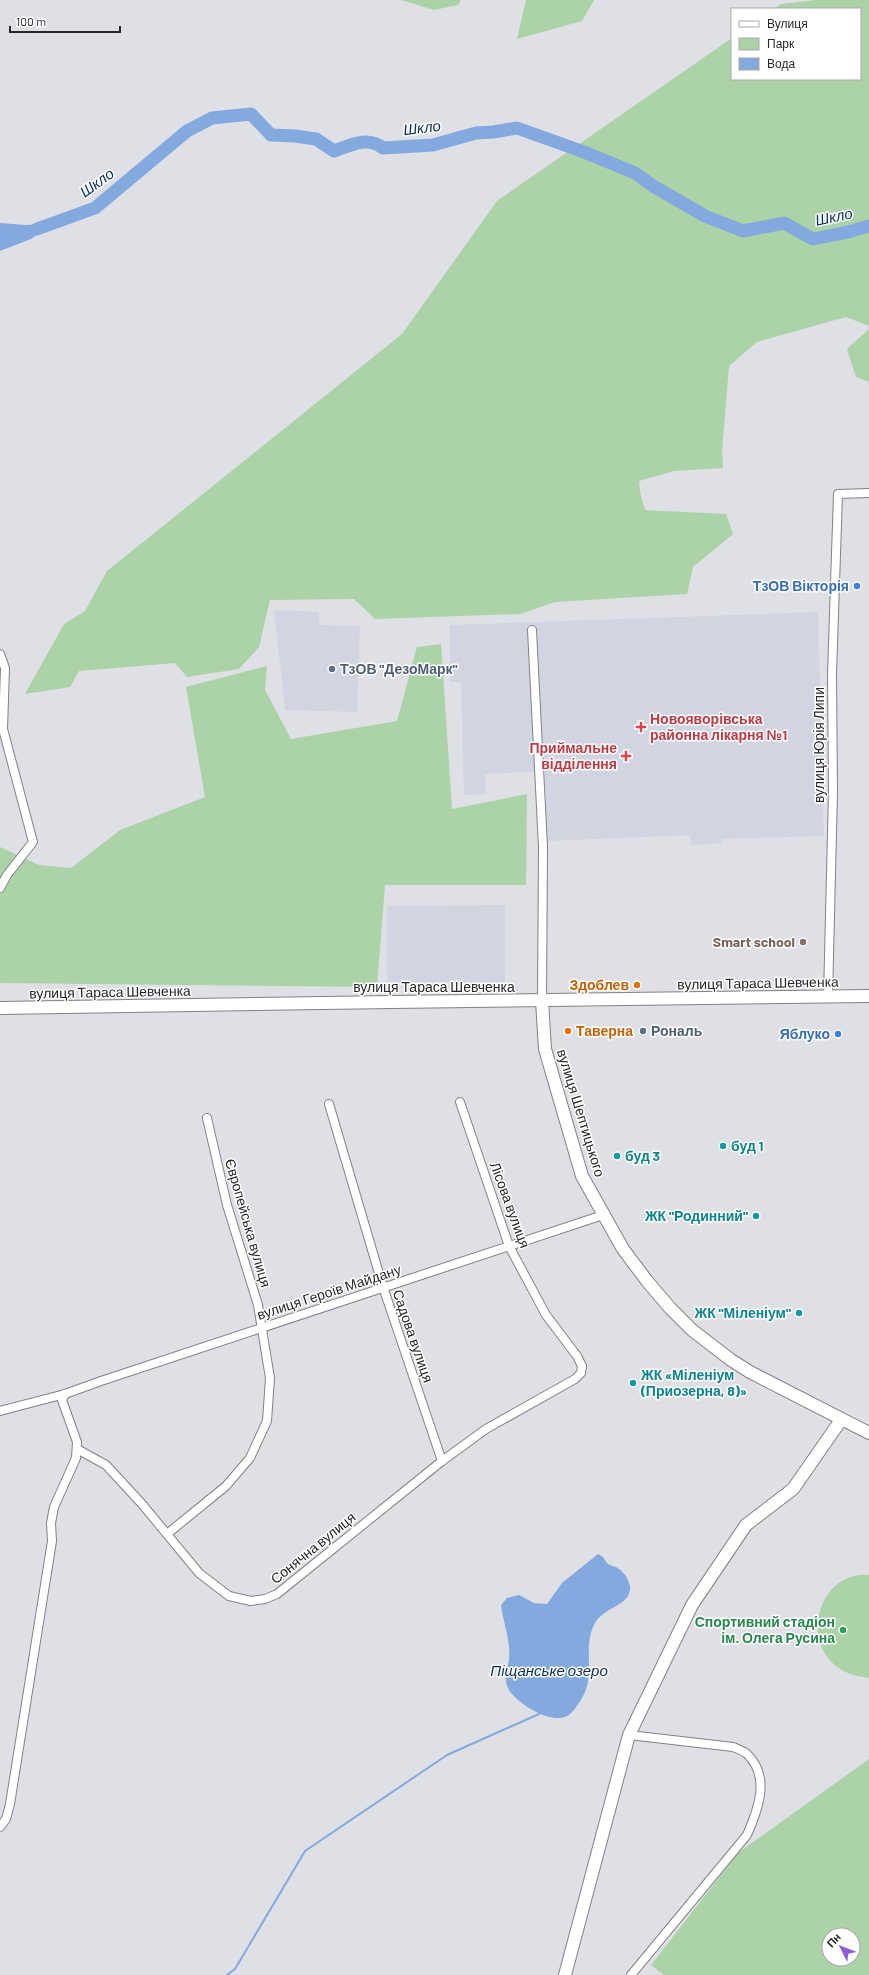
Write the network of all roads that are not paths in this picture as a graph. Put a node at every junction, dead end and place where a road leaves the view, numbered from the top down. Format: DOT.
graph roads {
  1 [pos="869,493"];
  2 [pos="532,630"];
  3 [pos="0,654"];
  4 [pos="0,888"];
  5 [pos="869,996"];
  6 [pos="828,997"];
  7 [pos="542,1001"];
  8 [pos="0,1008"];
  9 [pos="460,1102"];
  10 [pos="329,1104"];
  11 [pos="207,1118"];
  12 [pos="603,1215"];
  13 [pos="509,1246"];
  14 [pos="383,1288"];
  15 [pos="261,1328"];
  16 [pos="581,1373"];
  17 [pos="65,1394"];
  18 [pos="0,1411"];
  19 [pos="840,1420"];
  20 [pos="869,1433"];
  21 [pos="77,1449"];
  22 [pos="442,1461"];
  23 [pos="167,1534"];
  24 [pos="629,1735"];
  25 [pos="0,1827"];
  26 [pos="564,1975"];
  27 [pos="631,1975"];
  1 -- 6 [label="street, вулиця Юрія Липи"];
  2 -- 7 [label="street"];
  3 -- 4 [label="street"];
  5 -- 6 [label="street, вулиця Тараса Шевченка"];
  6 -- 7 [label="street, вулиця Тараса Шевченка"];
  7 -- 8 [label="street, вулиця Тараса Шевченка"];
  7 -- 12 [label="street, вулиця Шептицького"];
  9 -- 13 [label="street, Лісова вулиця"];
  10 -- 14 [label="street, Садова вулиця"];
  11 -- 15 [label="street, Європейська вулиця"];
  12 -- 13 [label="street, вулиця Героїв Майдану"];
  12 -- 19 [label="street, вулиця Шептицького"];
  13 -- 14 [label="street, вулиця Героїв Майдану"];
  13 -- 16 [label="street, Лісова вулиця"];
  14 -- 15 [label="street, вулиця Героїв Майдану"];
  14 -- 22 [label="street, Садова вулиця"];
  15 -- 17 [label="street, вулиця Героїв Майдану"];
  15 -- 23 [label="street, Європейська вулиця"];
  16 -- 22 [label="street, Сонячна вулиця"];
  17 -- 18 [label="street, вулиця Героїв Майдану"];
  17 -- 21 [label="street"];
  19 -- 20 [label="street, вулиця Шептицького"];
  19 -- 24 [label="street"];
  21 -- 23 [label="street, Сонячна вулиця"];
  21 -- 25 [label="street"];
  22 -- 23 [label="street, Сонячна вулиця"];
  24 -- 26 [label="street"];
  24 -- 27 [label="street"];
}
